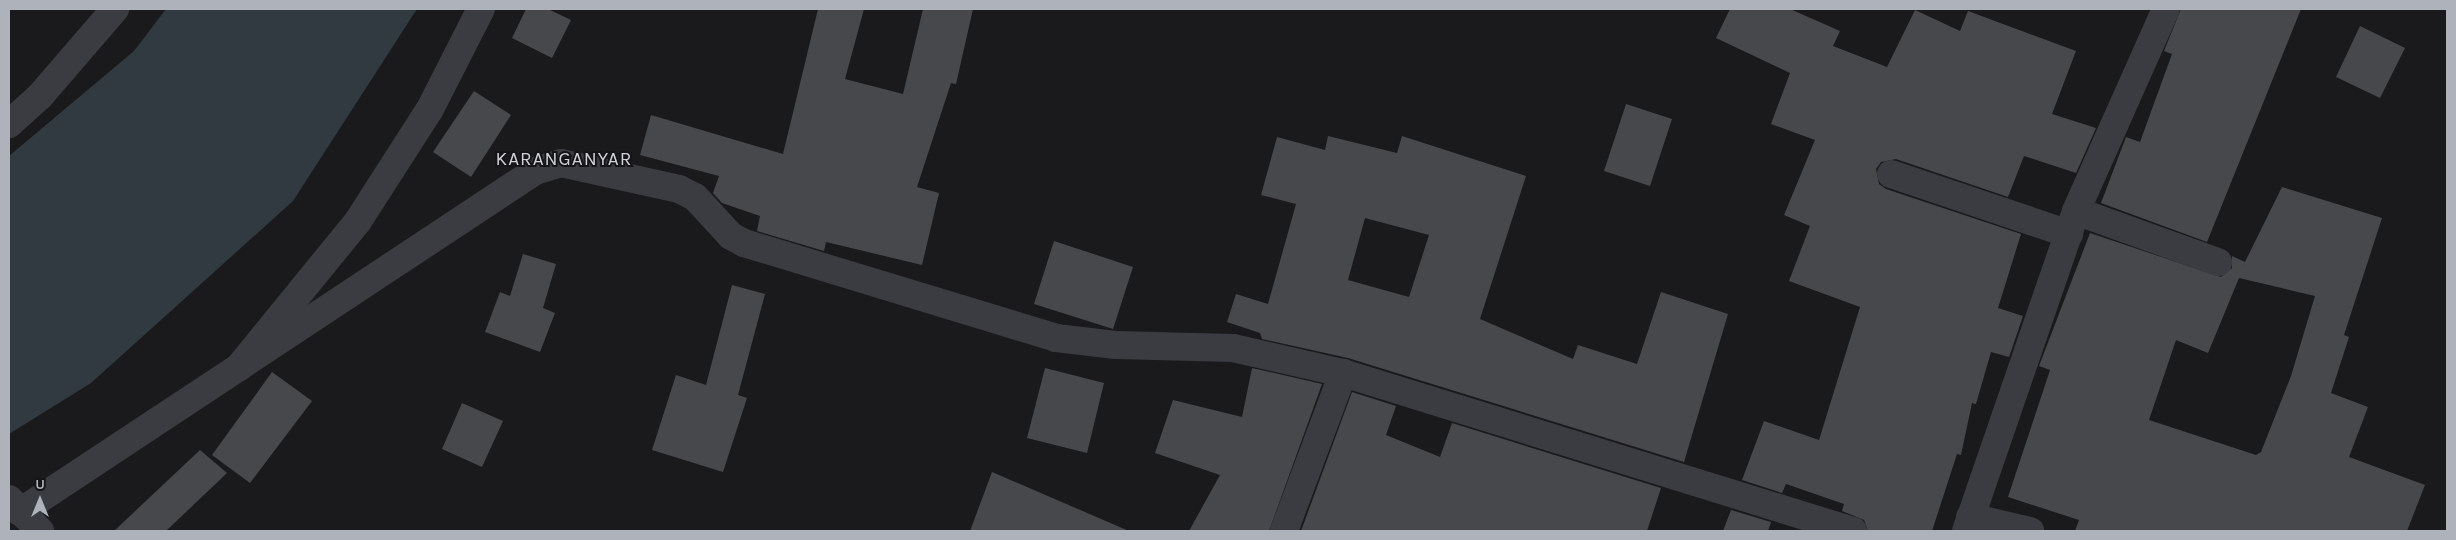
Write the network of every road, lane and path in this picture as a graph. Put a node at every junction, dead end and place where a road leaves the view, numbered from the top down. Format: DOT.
graph roads {
  1 [pos="115,9"];
  2 [pos="481,9"];
  3 [pos="2166,9"];
  4 [pos="9,124"];
  5 [pos="1891,174"];
  6 [pos="2072,223"];
  7 [pos="2218,262"];
  8 [pos="239,367"];
  9 [pos="1343,373"];
  10 [pos="15,506"];
  11 [pos="1968,524"];
  12 [pos="40,531"];
  13 [pos="1284,531"];
  14 [pos="1853,531"];
  15 [pos="2030,531"];
  1 -- 4 [label="street"];
  2 -- 8 [label="street"];
  3 -- 6 [label="street"];
  5 -- 6 [label="street"];
  6 -- 7 [label="street"];
  6 -- 11 [label="street"];
  8 -- 9 [label="street"];
  8 -- 10 [label="street"];
  9 -- 13 [label="street"];
  9 -- 14 [label="street"];
  10 -- 12 [label="street"];
  11 -- 15 [label="street"];
}
